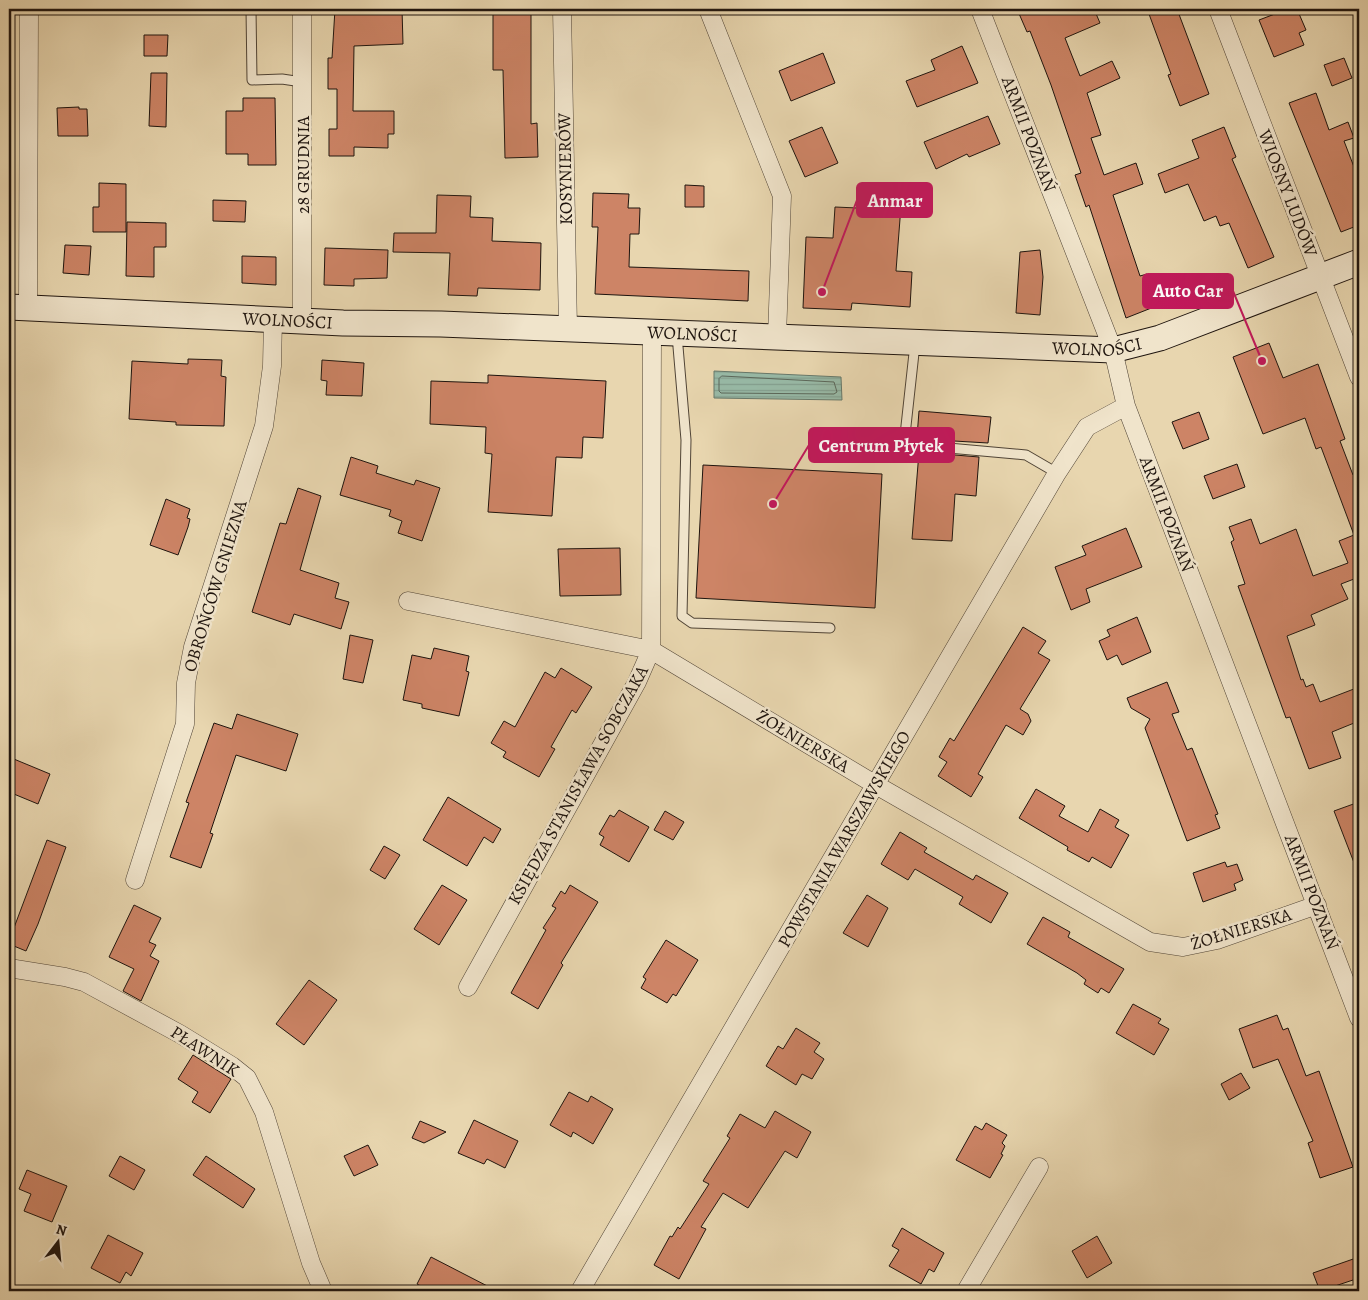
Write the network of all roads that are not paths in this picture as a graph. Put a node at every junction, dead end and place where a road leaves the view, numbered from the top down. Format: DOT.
graph roads {
  1 [pos="29,9"];
  2 [pos="251,9"];
  3 [pos="302,9"];
  4 [pos="562,9"];
  5 [pos="708,9"];
  6 [pos="980,9"];
  7 [pos="1218,9"];
  8 [pos="302,82"];
  9 [pos="1359,262"];
  10 [pos="1321,277"];
  11 [pos="18,307"];
  12 [pos="273,319"];
  13 [pos="302,320"];
  14 [pos="568,329"];
  15 [pos="652,334"];
  16 [pos="677,335"];
  17 [pos="777,337"];
  18 [pos="915,343"];
  19 [pos="1113,350"];
  20 [pos="1359,377"];
  21 [pos="1126,406"];
  22 [pos="1057,473"];
  23 [pos="408,601"];
  24 [pos="830,628"];
  25 [pos="651,650"];
  26 [pos="876,785"];
  27 [pos="135,880"];
  28 [pos="1317,905"];
  29 [pos="9,968"];
  30 [pos="468,987"];
  31 [pos="1359,1018"];
  32 [pos="1039,1167"];
  33 [pos="323,1291"];
  34 [pos="580,1291"];
  35 [pos="966,1291"];
  1 -- 11 [label="street"];
  2 -- 8 [label="lane"];
  3 -- 8 [label="street, 28 GRUDNIA"];
  4 -- 14 [label="street, KOSYNIERÓW"];
  5 -- 17 [label="street"];
  6 -- 19 [label="street, ARMII POZNAŃ"];
  7 -- 10 [label="street, WIOSNY LUDÓW"];
  8 -- 13 [label="street, 28 GRUDNIA"];
  9 -- 10 [label="street, WOLNOŚCI"];
  10 -- 19 [label="street, WOLNOŚCI"];
  10 -- 20 [label="street, WIOSNY LUDÓW"];
  11 -- 12 [label="street, WOLNOŚCI"];
  12 -- 13 [label="street, WOLNOŚCI"];
  12 -- 27 [label="street, OBROŃCÓW GNIEZNA"];
  13 -- 14 [label="street, WOLNOŚCI"];
  14 -- 15 [label="street, WOLNOŚCI"];
  15 -- 16 [label="street, WOLNOŚCI"];
  15 -- 25 [label="street, KSIĘDZA STANISŁAWA SOBCZAKA"];
  16 -- 17 [label="street, WOLNOŚCI"];
  16 -- 24 [label="lane"];
  17 -- 18 [label="street, WOLNOŚCI"];
  18 -- 19 [label="street, WOLNOŚCI"];
  18 -- 22 [label="lane"];
  19 -- 21 [label="street, ARMII POZNAŃ"];
  21 -- 22 [label="street, POWSTANIA WARSZAWSKIEGO"];
  21 -- 28 [label="street, ARMII POZNAŃ"];
  22 -- 26 [label="street, POWSTANIA WARSZAWSKIEGO"];
  23 -- 25 [label="street, ŻOŁNIERSKA"];
  25 -- 26 [label="street, ŻOŁNIERSKA"];
  25 -- 30 [label="street, KSIĘDZA STANISŁAWA SOBCZAKA"];
  26 -- 28 [label="street, ŻOŁNIERSKA"];
  26 -- 34 [label="street, POWSTANIA WARSZAWSKIEGO"];
  28 -- 31 [label="street, ARMII POZNAŃ"];
  29 -- 33 [label="street, PŁAWNIK"];
  32 -- 35 [label="street"];
}
